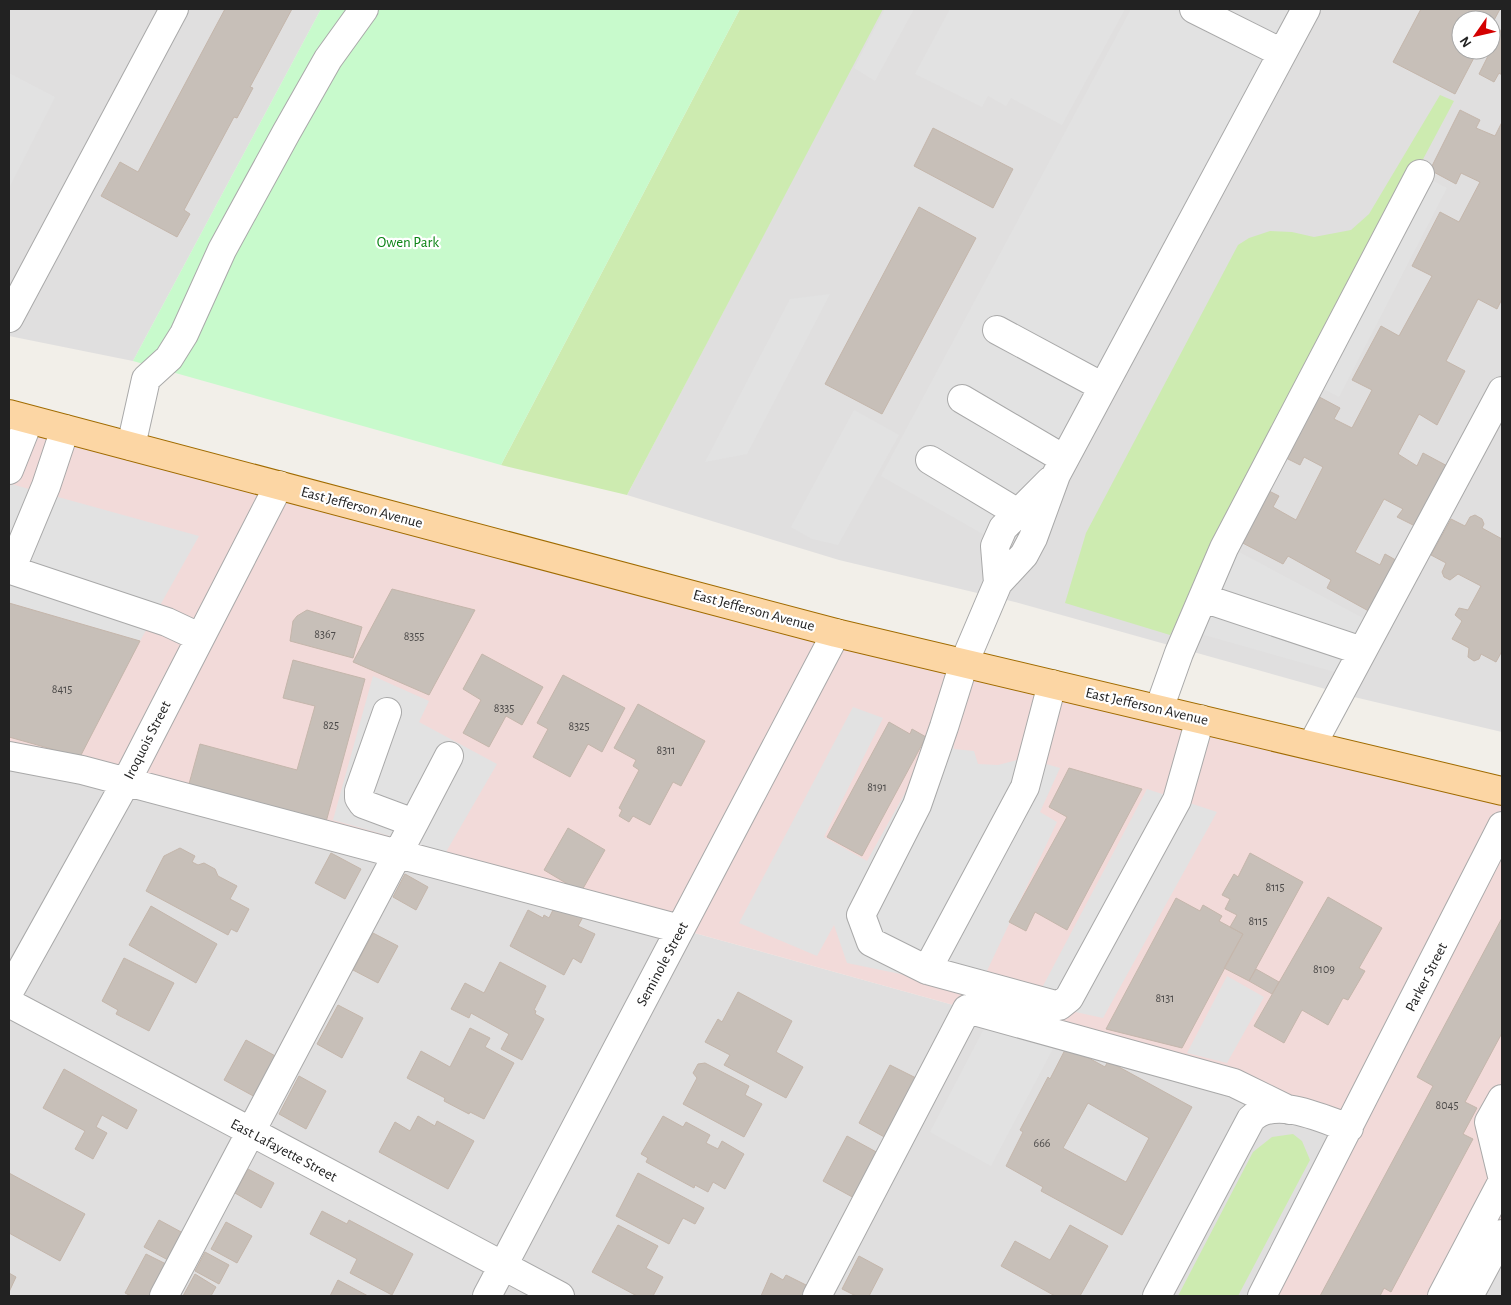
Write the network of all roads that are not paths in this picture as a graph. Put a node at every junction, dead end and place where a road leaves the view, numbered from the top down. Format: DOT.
graph roads {
  1 [pos="174,9"];
  2 [pos="364,9"];
  3 [pos="1194,9"];
  4 [pos="1306,9"];
  5 [pos="1282,53"];
  6 [pos="1420,174"];
  7 [pos="9,318"];
  8 [pos="997,330"];
  9 [pos="1103,387"];
  10 [pos="1502,391"];
  11 [pos="962,399"];
  12 [pos="19,417"];
  13 [pos="65,428"];
  14 [pos="131,446"];
  15 [pos="930,460"];
  16 [pos="1060,467"];
  17 [pos="9,470"];
  18 [pos="279,484"];
  19 [pos="1018,513"];
  20 [pos="998,583"];
  21 [pos="1204,598"];
  22 [pos="836,633"];
  23 [pos="199,637"];
  24 [pos="1362,651"];
  25 [pos="964,663"];
  26 [pos="1052,684"];
  27 [pos="1159,709"];
  28 [pos="387,712"];
  29 [pos="1200,719"];
  30 [pos="1312,745"];
  31 [pos="9,756"];
  32 [pos="449,756"];
  33 [pos="126,782"];
  34 [pos="1502,791"];
  35 [pos="414,823"];
  36 [pos="1502,826"];
  37 [pos="399,855"];
  38 [pos="680,930"];
  39 [pos="927,970"];
  40 [pos="9,992"];
  41 [pos="9,1003"];
  42 [pos="1502,1099"];
  43 [pos="1289,1110"];
  44 [pos="1349,1128"];
  45 [pos="250,1132"];
  46 [pos="1502,1176"];
  47 [pos="1502,1182"];
  48 [pos="1502,1234"];
  49 [pos="503,1267"];
  50 [pos="164,1296"];
  51 [pos="487,1296"];
  52 [pos="560,1296"];
  53 [pos="817,1296"];
  54 [pos="1157,1296"];
  55 [pos="1262,1296"];
  56 [pos="1442,1296"];
  57 [pos="1469,1296"];
  1 -- 7 [label="street"];
  2 -- 14 [label="street"];
  3 -- 5 [label="street"];
  4 -- 5 [label="street"];
  5 -- 9 [label="street"];
  6 -- 21 [label="street"];
  8 -- 9 [label="street"];
  9 -- 16 [label="street"];
  10 -- 24 [label="street"];
  11 -- 16 [label="street"];
  12 -- 13 [label="main road, East Jefferson Avenue"];
  12 -- 17 [label="street"];
  13 -- 14 [label="main road, East Jefferson Avenue"];
  13 -- 23 [label="street"];
  14 -- 18 [label="main road, East Jefferson Avenue"];
  15 -- 19 [label="street"];
  16 -- 19 [label="street"];
  16 -- 20 [label="street"];
  18 -- 22 [label="main road, East Jefferson Avenue"];
  18 -- 23 [label="street, Iroquois Street"];
  19 -- 20 [label="street"];
  20 -- 25 [label="street"];
  21 -- 24 [label="street"];
  21 -- 27 [label="street"];
  22 -- 25 [label="main road, East Jefferson Avenue"];
  22 -- 38 [label="street, Seminole Street"];
  23 -- 33 [label="street, Iroquois Street"];
  24 -- 30 [label="street"];
  25 -- 26 [label="main road, East Jefferson Avenue"];
  25 -- 39 [label="street"];
  26 -- 27 [label="main road, East Jefferson Avenue"];
  26 -- 39 [label="street"];
  27 -- 29 [label="main road, East Jefferson Avenue"];
  28 -- 35 [label="street"];
  29 -- 30 [label="main road, East Jefferson Avenue"];
  29 -- 39 [label="street"];
  30 -- 34 [label="main road, East Jefferson Avenue"];
  31 -- 33 [label="street"];
  32 -- 35 [label="street"];
  33 -- 37 [label="street"];
  33 -- 40 [label="street, Iroquois Street"];
  35 -- 37 [label="street"];
  36 -- 44 [label="street, Parker Street"];
  37 -- 38 [label="street"];
  37 -- 45 [label="street"];
  38 -- 49 [label="street, Seminole Street"];
  41 -- 45 [label="street, East Lafayette Street"];
  42 -- 46 [label="street"];
  43 -- 44 [label="street"];
  43 -- 53 [label="street"];
  43 -- 54 [label="street"];
  44 -- 55 [label="street, Parker Street"];
  45 -- 49 [label="street, East Lafayette Street"];
  45 -- 50 [label="street"];
  47 -- 56 [label="street"];
  48 -- 57 [label="street"];
  49 -- 51 [label="street, Seminole Street"];
  49 -- 52 [label="street, East Lafayette Street"];
}
